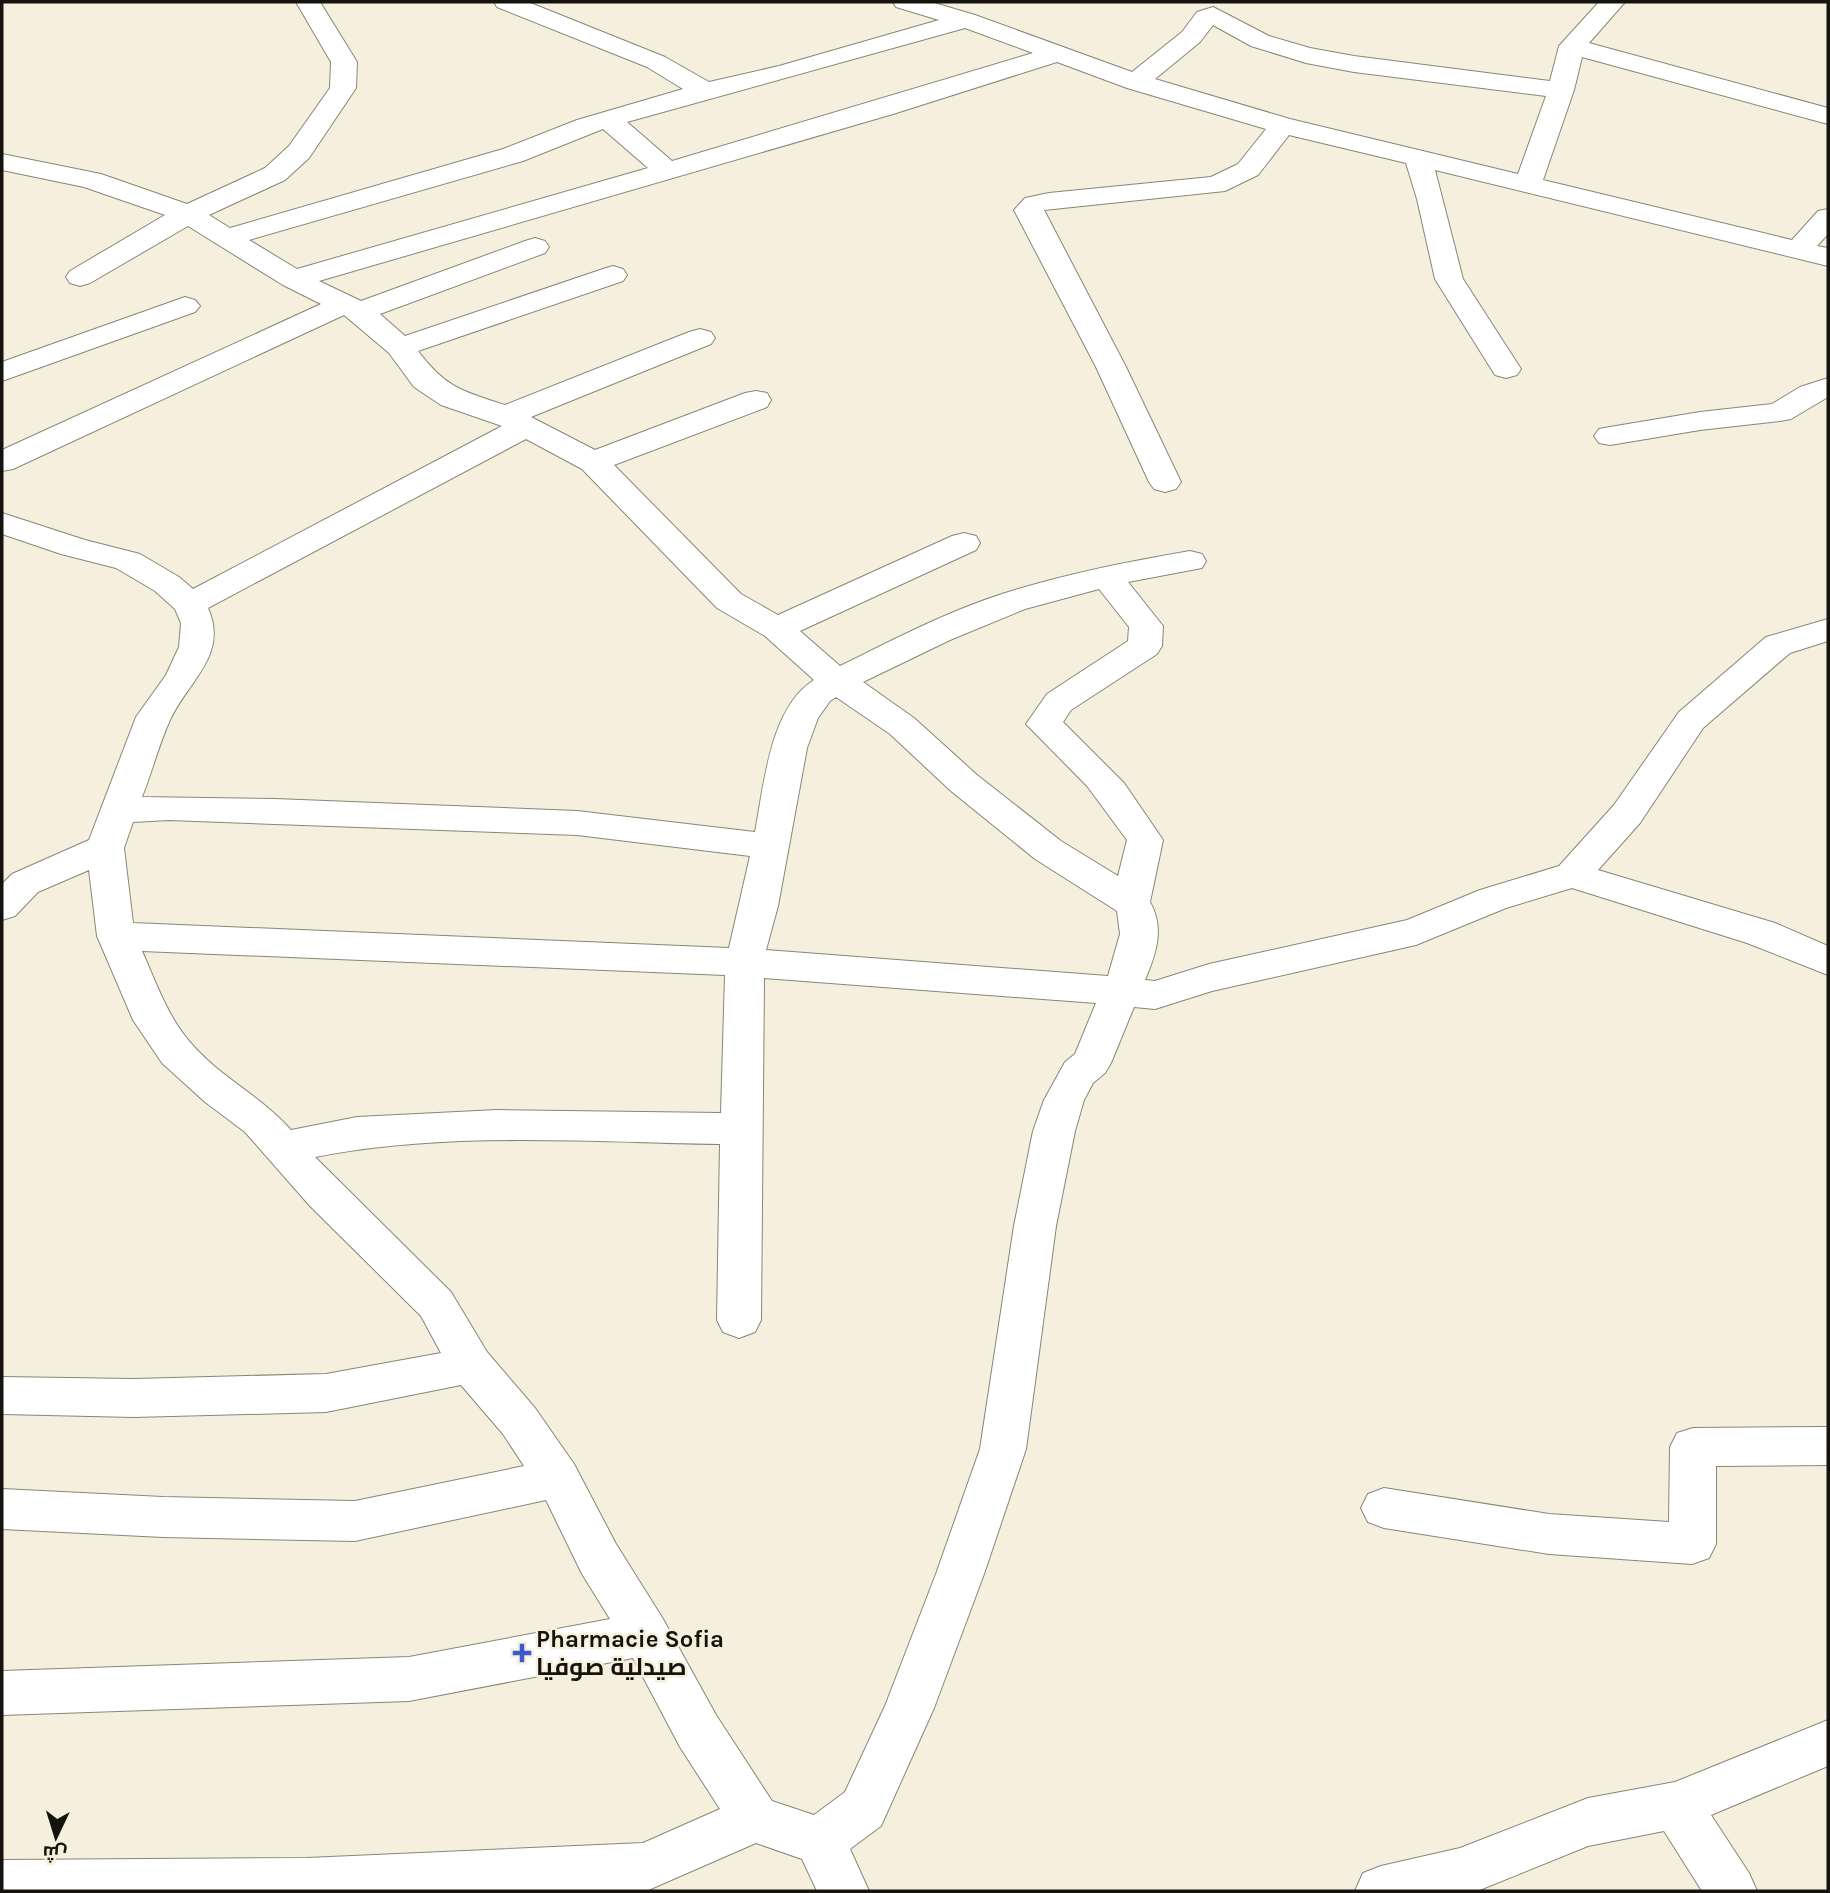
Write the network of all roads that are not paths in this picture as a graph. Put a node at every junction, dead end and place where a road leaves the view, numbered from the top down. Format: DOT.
graph roads {
  1 [pos="308,2"];
  2 [pos="506,2"];
  3 [pos="905,2"];
  4 [pos="1613,2"];
  5 [pos="967,20"];
  6 [pos="1572,46"];
  7 [pos="1058,54"];
  8 [pos="1136,82"];
  9 [pos="1562,90"];
  10 [pos="705,91"];
  11 [pos="1828,116"];
  12 [pos="608,120"];
  13 [pos="1282,125"];
  14 [pos="1418,159"];
  15 [pos="2,162"];
  16 [pos="667,170"];
  17 [pos="1528,183"];
  18 [pos="188,214"];
  19 [pos="1828,216"];
  20 [pos="228,237"];
  21 [pos="535,247"];
  22 [pos="1797,251"];
  23 [pos="1828,257"];
  24 [pos="613,275"];
  25 [pos="80,276"];
  26 [pos="293,279"];
  27 [pos="185,306"];
  28 [pos="351,309"];
  29 [pos="700,338"];
  30 [pos="400,347"];
  31 [pos="1506,369"];
  32 [pos="2,372"];
  33 [pos="1828,387"];
  34 [pos="757,400"];
  35 [pos="516,421"];
  36 [pos="1610,436"];
  37 [pos="593,462"];
  38 [pos="2,463"];
  39 [pos="1165,482"];
  40 [pos="2,523"];
  41 [pos="964,543"];
  42 [pos="1190,561"];
  43 [pos="1106,576"];
  44 [pos="190,604"];
  45 [pos="776,629"];
  46 [pos="1828,630"];
  47 [pos="837,681"];
  48 [pos="120,810"];
  49 [pos="768,846"];
  50 [pos="105,848"];
  51 [pos="1572,875"];
  52 [pos="1130,902"];
  53 [pos="2,907"];
  54 [pos="116,936"];
  55 [pos="1828,961"];
  56 [pos="744,962"];
  57 [pos="1121,990"];
  58 [pos="741,1129"];
  59 [pos="283,1147"];
  60 [pos="739,1320"];
  61 [pos="471,1365"];
  62 [pos="2,1396"];
  63 [pos="1828,1446"];
  64 [pos="558,1478"];
  65 [pos="1384,1508"];
  66 [pos="2,1509"];
  67 [pos="646,1634"];
  68 [pos="2,1693"];
  69 [pos="1828,1743"];
  70 [pos="1676,1805"];
  71 [pos="755,1819"];
  72 [pos="820,1842"];
  73 [pos="2,1885"];
  74 [pos="1437,1885"];
  75 [pos="843,1891"];
  76 [pos="1381,1891"];
  77 [pos="1731,1891"];
  1 -- 18 [label="street"];
  2 -- 10 [label="street"];
  3 -- 5 [label="street"];
  4 -- 6 [label="street"];
  5 -- 7 [label="street"];
  5 -- 10 [label="street"];
  6 -- 9 [label="street"];
  6 -- 11 [label="street"];
  7 -- 8 [label="street"];
  7 -- 16 [label="street"];
  8 -- 9 [label="street"];
  8 -- 13 [label="street"];
  9 -- 17 [label="street"];
  10 -- 12 [label="street"];
  12 -- 16 [label="street"];
  12 -- 20 [label="street"];
  13 -- 14 [label="street"];
  13 -- 39 [label="street"];
  14 -- 17 [label="street"];
  14 -- 31 [label="street"];
  15 -- 18 [label="street"];
  16 -- 26 [label="street"];
  17 -- 22 [label="street"];
  18 -- 20 [label="street"];
  18 -- 25 [label="street"];
  19 -- 22 [label="street"];
  20 -- 26 [label="street"];
  21 -- 28 [label="street"];
  22 -- 23 [label="street"];
  24 -- 30 [label="street"];
  26 -- 28 [label="street"];
  27 -- 32 [label="street"];
  28 -- 30 [label="street"];
  28 -- 38 [label="street"];
  29 -- 35 [label="street"];
  30 -- 35 [label="street"];
  33 -- 36 [label="street"];
  34 -- 37 [label="street"];
  35 -- 37 [label="street"];
  35 -- 44 [label="street"];
  37 -- 45 [label="street"];
  40 -- 44 [label="street"];
  41 -- 45 [label="street"];
  42 -- 43 [label="street"];
  43 -- 47 [label="street"];
  43 -- 52 [label="street"];
  44 -- 48 [label="street"];
  45 -- 47 [label="street"];
  46 -- 51 [label="street"];
  47 -- 49 [label="street"];
  47 -- 52 [label="street"];
  48 -- 49 [label="street"];
  48 -- 50 [label="street"];
  49 -- 56 [label="street"];
  50 -- 53 [label="street"];
  50 -- 54 [label="street"];
  51 -- 55 [label="street"];
  51 -- 57 [label="street"];
  52 -- 57 [label="street"];
  54 -- 56 [label="street"];
  54 -- 59 [label="street"];
  56 -- 57 [label="street"];
  56 -- 58 [label="street"];
  57 -- 72 [label="street"];
  58 -- 59 [label="street"];
  58 -- 60 [label="street"];
  59 -- 61 [label="street"];
  61 -- 62 [label="street"];
  61 -- 64 [label="street"];
  63 -- 65 [label="street"];
  64 -- 66 [label="street"];
  64 -- 67 [label="street"];
  67 -- 68 [label="street"];
  67 -- 71 [label="street"];
  69 -- 70 [label="street"];
  70 -- 74 [label="street"];
  70 -- 77 [label="street"];
  71 -- 72 [label="street"];
  71 -- 73 [label="street"];
  72 -- 75 [label="street"];
  74 -- 76 [label="street"];
}
